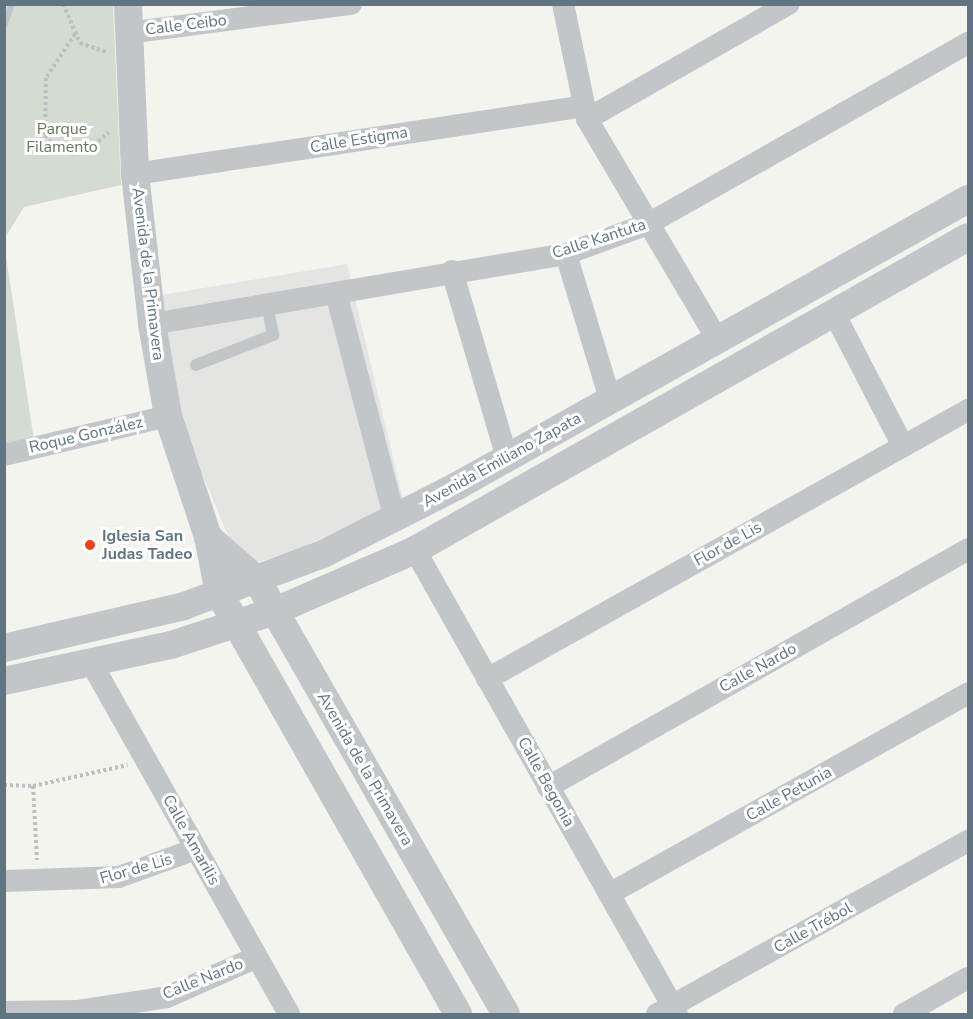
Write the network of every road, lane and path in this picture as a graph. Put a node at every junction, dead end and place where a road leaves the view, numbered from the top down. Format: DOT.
graph roads {
  1 [pos="63,4"];
  2 [pos="128,4"];
  3 [pos="351,4"];
  4 [pos="563,4"];
  5 [pos="789,4"];
  6 [pos="75,34"];
  7 [pos="128,43"];
  8 [pos="969,43"];
  9 [pos="585,112"];
  10 [pos="132,119"];
  11 [pos="135,174"];
  12 [pos="969,199"];
  13 [pos="648,224"];
  14 [pos="969,237"];
  15 [pos="566,254"];
  16 [pos="452,271"];
  17 [pos="336,293"];
  18 [pos="267,304"];
  19 [pos="834,313"];
  20 [pos="152,324"];
  21 [pos="716,337"];
  22 [pos="196,365"];
  23 [pos="610,399"];
  24 [pos="969,410"];
  25 [pos="168,416"];
  26 [pos="903,446"];
  27 [pos="4,455"];
  28 [pos="507,458"];
  29 [pos="394,519"];
  30 [pos="208,537"];
  31 [pos="969,549"];
  32 [pos="415,550"];
  33 [pos="257,580"];
  34 [pos="219,593"];
  35 [pos="275,611"];
  36 [pos="232,625"];
  37 [pos="4,648"];
  38 [pos="93,666"];
  39 [pos="487,679"];
  40 [pos="4,681"];
  41 [pos="969,693"];
  42 [pos="147,761"];
  43 [pos="4,785"];
  44 [pos="33,786"];
  45 [pos="548,787"];
  46 [pos="969,841"];
  47 [pos="196,849"];
  48 [pos="4,881"];
  49 [pos="38,881"];
  50 [pos="609,894"];
  51 [pos="257,957"];
  52 [pos="969,978"];
  53 [pos="4,1012"];
  54 [pos="669,1012"];
  55 [pos="289,1014"];
  56 [pos="458,1014"];
  57 [pos="506,1014"];
  58 [pos="904,1014"];
  1 -- 6 [label="path"];
  2 -- 7 [label="street, Avenida de la Primavera"];
  3 -- 7 [label="street, Calle Ceibo"];
  4 -- 9 [label="street"];
  5 -- 9 [label="street, Calle Estigma"];
  6 -- 7 [label="path"];
  6 -- 10 [label="path"];
  7 -- 10 [label="street, Avenida de la Primavera"];
  8 -- 13 [label="street, Calle Kantuta"];
  9 -- 11 [label="street, Calle Estigma"];
  9 -- 13 [label="street"];
  10 -- 11 [label="street, Avenida de la Primavera"];
  11 -- 20 [label="street, Avenida de la Primavera"];
  12 -- 21 [label="street, Avenida Emiliano Zapata"];
  13 -- 15 [label="street, Calle Kantuta"];
  13 -- 21 [label="street"];
  14 -- 19 [label="street"];
  15 -- 16 [label="street, Calle Kantuta"];
  15 -- 23 [label="street"];
  16 -- 17 [label="street, Calle Kantuta"];
  16 -- 28 [label="street"];
  17 -- 18 [label="street, Calle Kantuta"];
  17 -- 29 [label="street"];
  18 -- 20 [label="street, Calle Kantuta"];
  18 -- 22 [label="lane"];
  19 -- 26 [label="street"];
  19 -- 32 [label="street"];
  20 -- 25 [label="street, Avenida de la Primavera"];
  21 -- 23 [label="street, Avenida Emiliano Zapata"];
  23 -- 28 [label="street, Avenida Emiliano Zapata"];
  24 -- 26 [label="street, Flor de Lis"];
  25 -- 27 [label="street, Roque González"];
  25 -- 30 [label="street, Avenida de la Primavera"];
  26 -- 39 [label="street, Flor de Lis"];
  28 -- 29 [label="street, Avenida Emiliano Zapata"];
  29 -- 33 [label="street, Avenida Emiliano Zapata"];
  30 -- 33 [label="street, Avenida de la Primavera"];
  30 -- 34 [label="street, Avenida de la Primavera"];
  31 -- 45 [label="street, Calle Nardo"];
  32 -- 35 [label="street"];
  32 -- 39 [label="street, Calle Begonia"];
  33 -- 34 [label="street, Avenida Emiliano Zapata"];
  33 -- 35 [label="street, Avenida de la Primavera"];
  34 -- 36 [label="street, Avenida de la Primavera"];
  34 -- 37 [label="street, Avenida Emiliano Zapata"];
  35 -- 36 [label="street"];
  35 -- 57 [label="street, Avenida de la Primavera"];
  36 -- 38 [label="street"];
  36 -- 56 [label="street, Avenida de la Primavera"];
  38 -- 40 [label="street"];
  38 -- 42 [label="street, Calle Amarilis"];
  39 -- 45 [label="street, Calle Begonia"];
  41 -- 50 [label="street, Calle Petunia"];
  42 -- 44 [label="path"];
  42 -- 47 [label="street, Calle Amarilis"];
  43 -- 44 [label="path"];
  44 -- 49 [label="path"];
  45 -- 50 [label="street, Calle Begonia"];
  46 -- 54 [label="street, Calle Trébol"];
  47 -- 49 [label="street, Flor de Lis"];
  47 -- 51 [label="street, Calle Amarilis"];
  48 -- 49 [label="street, Flor de Lis"];
  50 -- 54 [label="street, Calle Begonia"];
  51 -- 53 [label="street, Calle Nardo"];
  51 -- 55 [label="street, Calle Amarilis"];
  52 -- 58 [label="street"];
}
